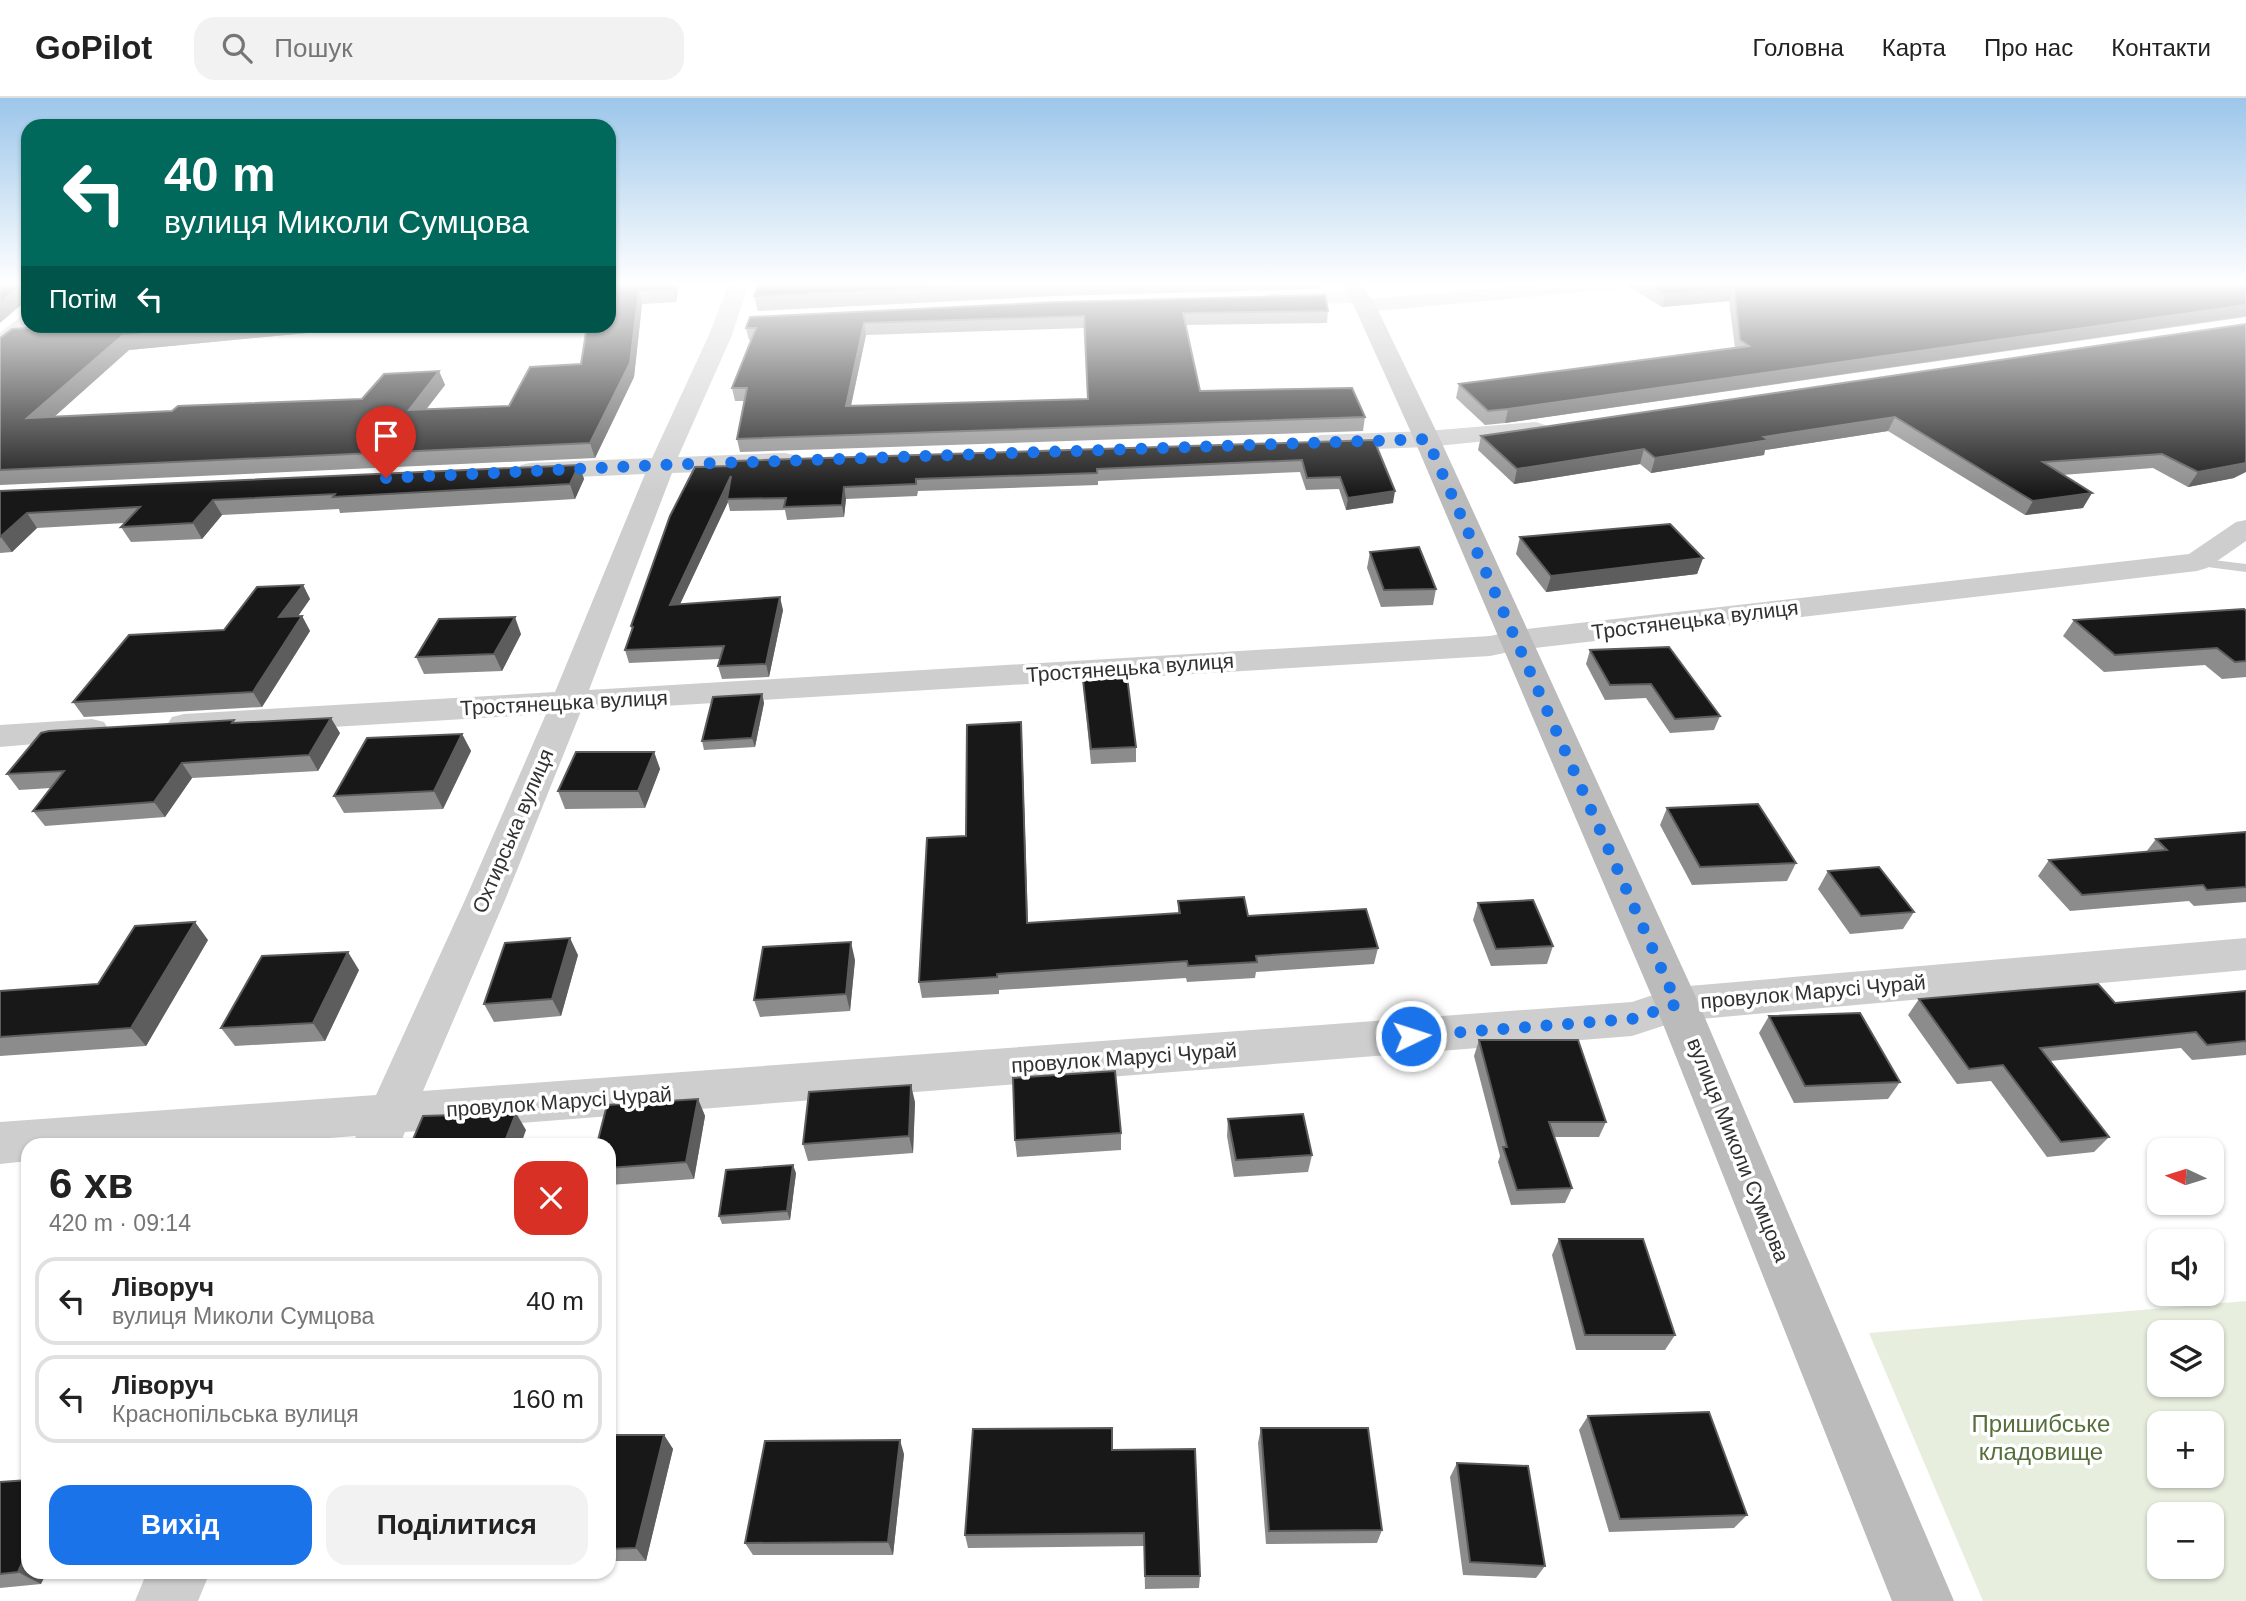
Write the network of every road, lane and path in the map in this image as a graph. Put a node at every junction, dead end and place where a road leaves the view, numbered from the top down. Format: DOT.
graph roads {
  1 [pos="723,353"];
  2 [pos="1386,353"];
  3 [pos="1557,427"];
  4 [pos="1427,439"];
  5 [pos="1299,444"];
  6 [pos="814,460"];
  7 [pos="661,465"];
  8 [pos="510,472"];
  9 [pos="2246,528"];
  10 [pos="2197,562"];
  11 [pos="2246,568"];
  12 [pos="1518,640"];
  13 [pos="569,703"];
  14 [pos="0,736"];
  15 [pos="2246,954"];
  16 [pos="1677,1004"];
  17 [pos="383,1130"];
  18 [pos="147,1138"];
  19 [pos="21,1142"];
  20 [pos="0,1143"];
  21 [pos="176,1579"];
  22 [pos="166,1601"];
  23 [pos="1923,1601"];
  1 -- 7 [label="street, Охтирська вулиця"];
  2 -- 4 [label="street, вулиця Миколи Сумцова"];
  3 -- 4 [label="street"];
  4 -- 5 [label="street"];
  4 -- 12 [label="street, вулиця Миколи Сумцова"];
  6 -- 7 [label="street"];
  7 -- 8 [label="street"];
  7 -- 13 [label="street, Охтирська вулиця"];
  9 -- 10 [label="street, Тростянецька вулиця"];
  10 -- 11 [label="lane"];
  10 -- 12 [label="street, Тростянецька вулиця"];
  12 -- 13 [label="street, Тростянецька вулиця"];
  12 -- 16 [label="street, вулиця Миколи Сумцова"];
  13 -- 14 [label="street, Тростянецька вулиця"];
  13 -- 17 [label="street, Охтирська вулиця"];
  15 -- 16 [label="street, провулок Марусі Чурай"];
  16 -- 17 [label="street, провулок Марусі Чурай"];
  16 -- 23 [label="street, вулиця Миколи Сумцова"];
  17 -- 18 [label="street, провулок Марусі Чурай"];
  19 -- 20 [label="street, провулок Марусі Чурай"];
  21 -- 22 [label="street"];
}
